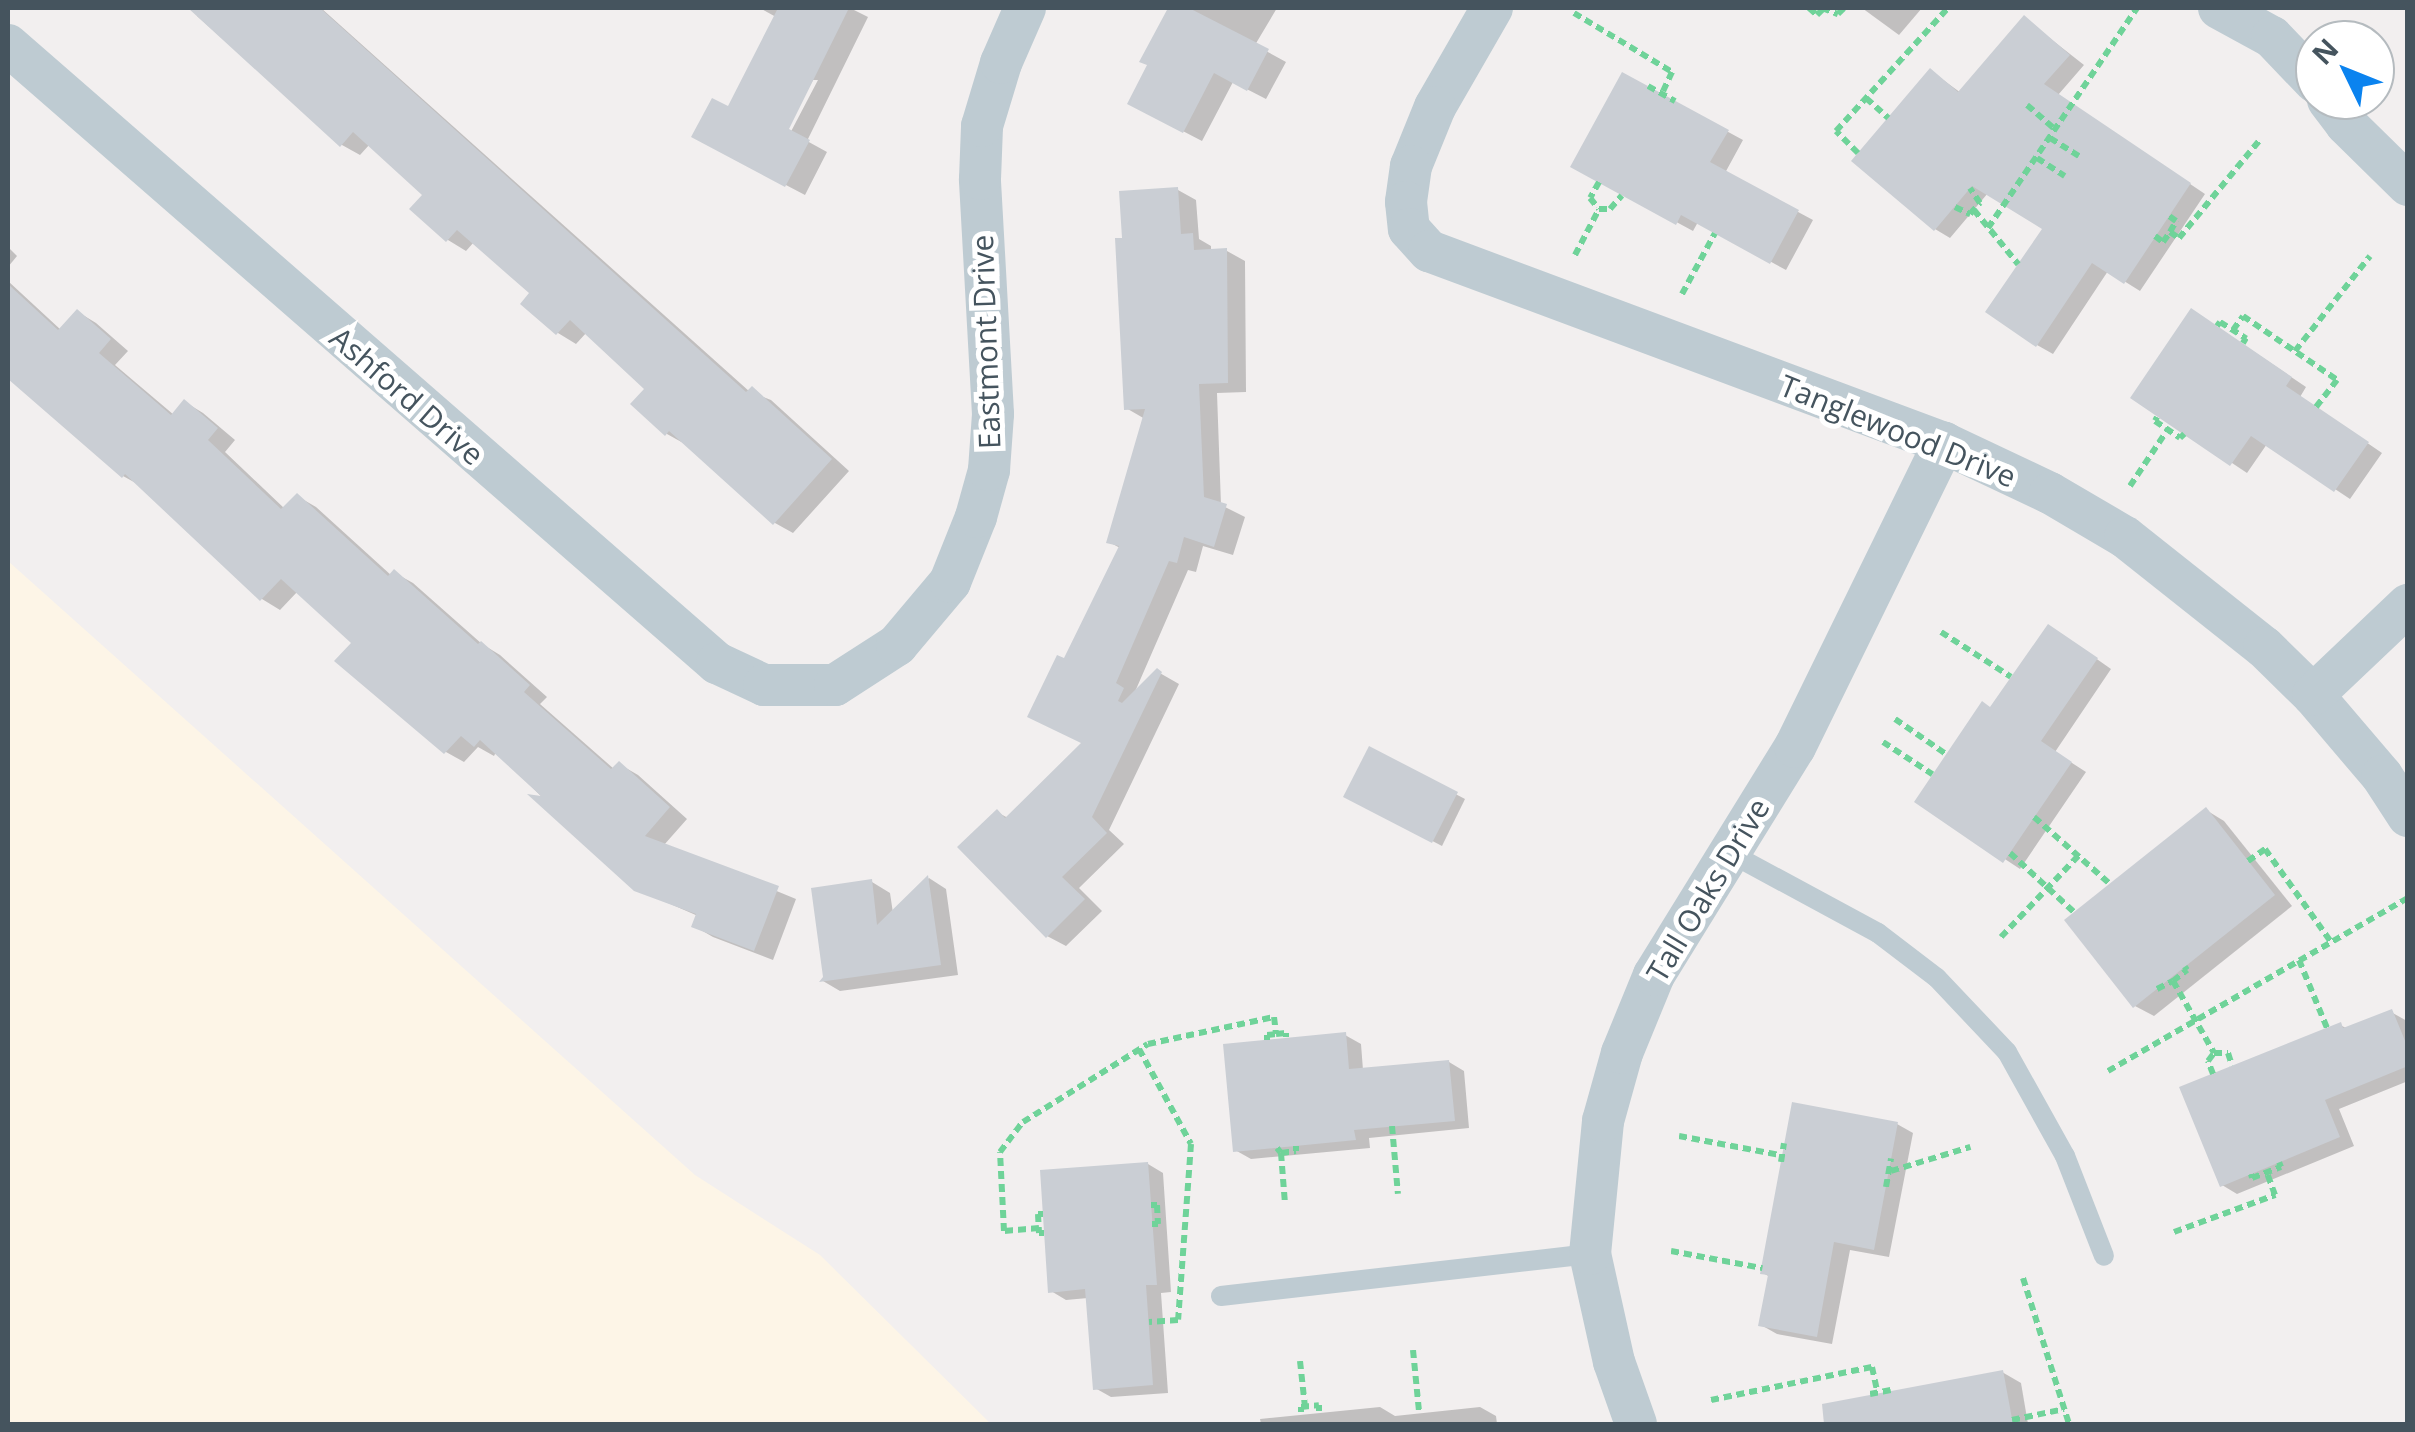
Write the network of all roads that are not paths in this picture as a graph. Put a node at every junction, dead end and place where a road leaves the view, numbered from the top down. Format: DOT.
graph roads {
  1 [pos="1025,8"];
  2 [pos="1492,8"];
  3 [pos="2219,8"];
  4 [pos="8,45"];
  5 [pos="2295,61"];
  6 [pos="2343,120"];
  7 [pos="2408,185"];
  8 [pos="1944,443"];
  9 [pos="2408,605"];
  10 [pos="835,686"];
  11 [pos="2313,695"];
  12 [pos="2408,816"];
  13 [pos="1730,853"];
  14 [pos="1590,1254"];
  15 [pos="2104,1256"];
  16 [pos="1220,1296"];
  17 [pos="1636,1424"];
  1 -- 10 [label="street, Eastmont Drive"];
  2 -- 8 [label="street, Tanglewood Drive"];
  3 -- 5 [label="street"];
  4 -- 10 [label="street, Ashford Drive"];
  6 -- 7 [label="street"];
  8 -- 11 [label="street, Tanglewood Drive"];
  8 -- 13 [label="street, Tall Oaks Drive"];
  9 -- 11 [label="street"];
  11 -- 12 [label="street, Tanglewood Drive"];
  13 -- 14 [label="street, Tall Oaks Drive"];
  13 -- 15 [label="lane"];
  14 -- 16 [label="lane"];
  14 -- 17 [label="street, Tall Oaks Drive"];
}
